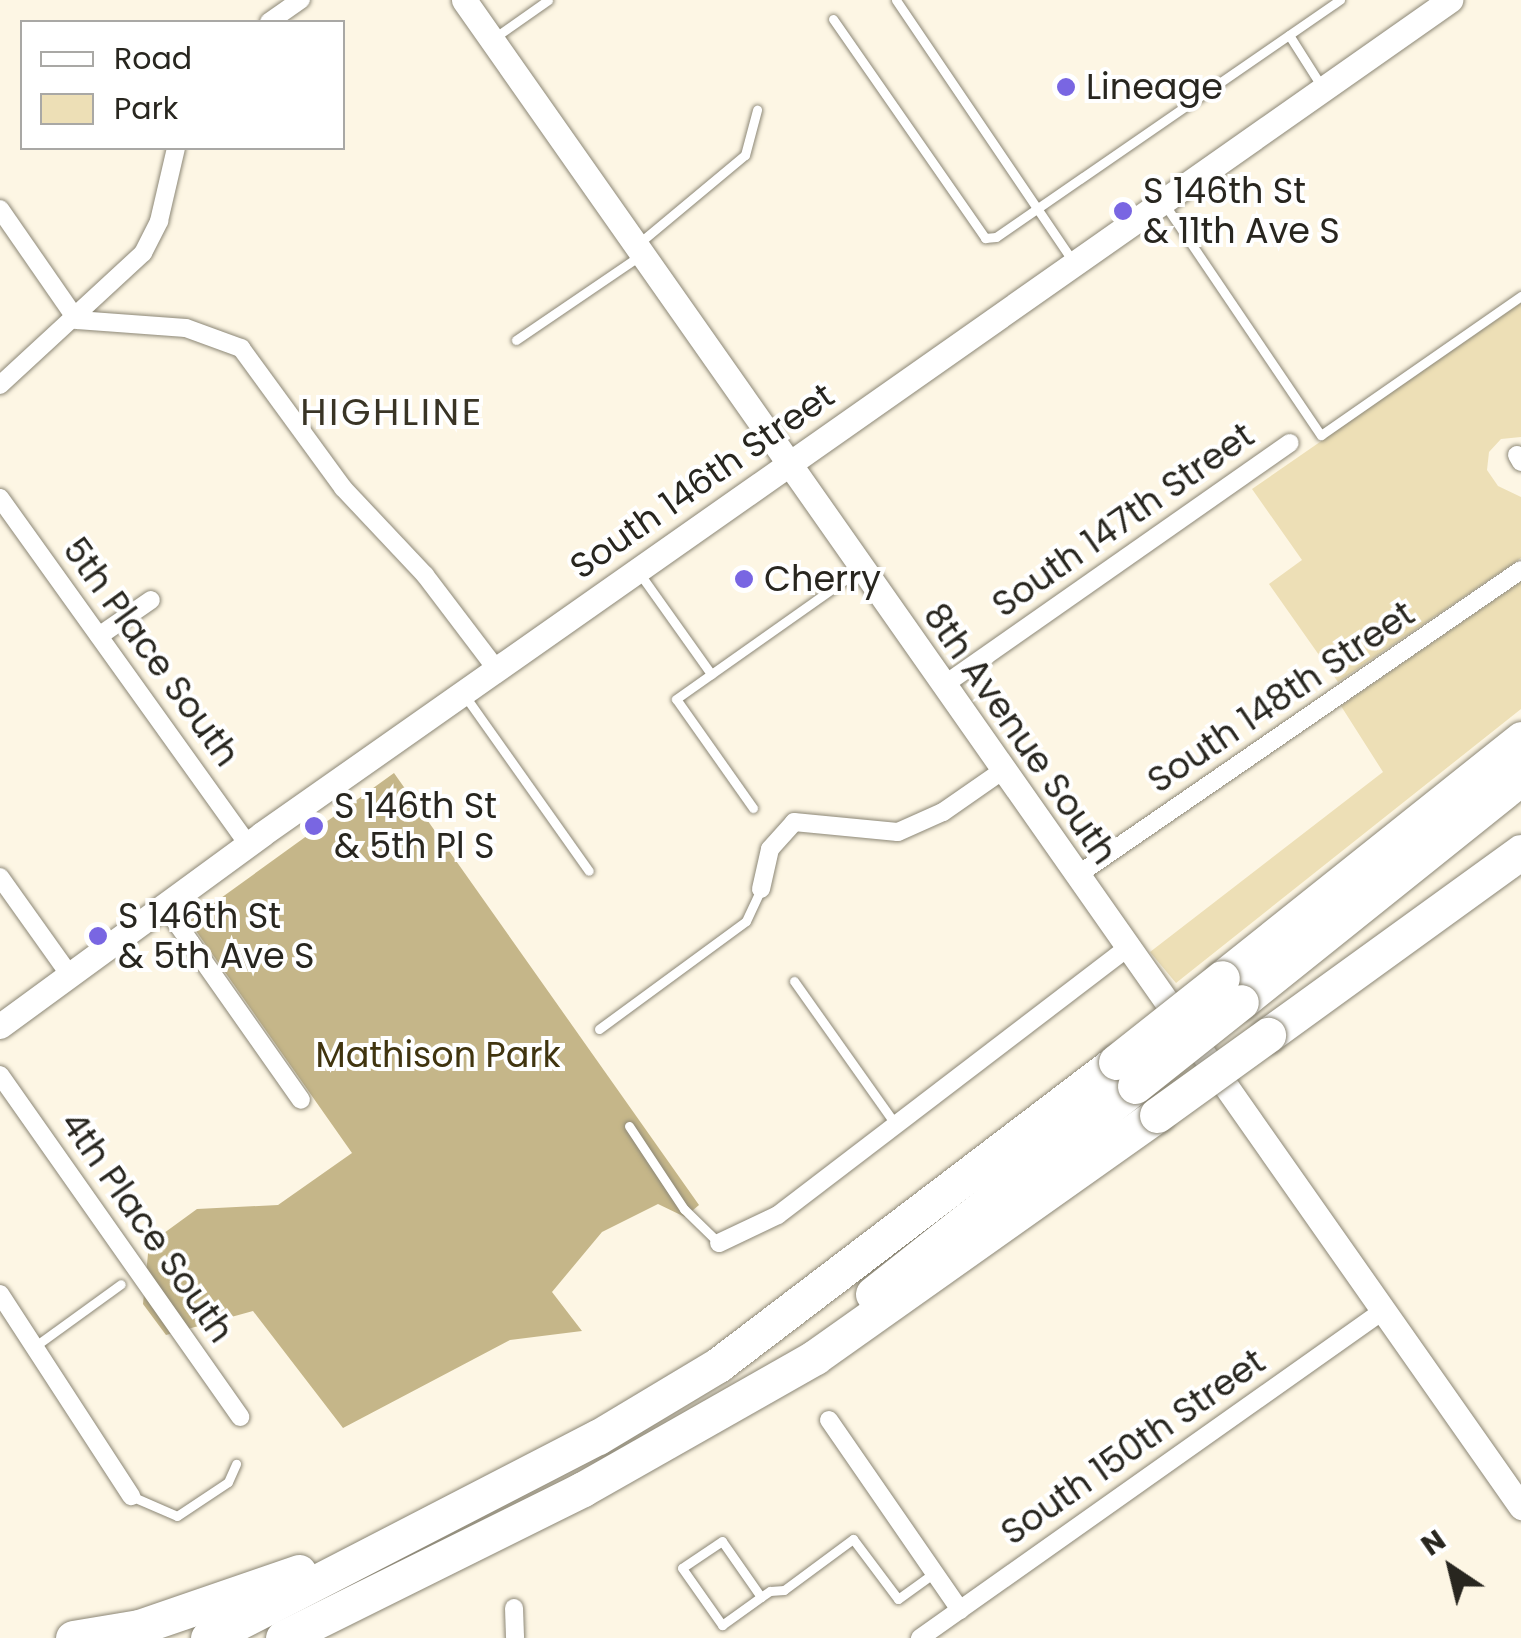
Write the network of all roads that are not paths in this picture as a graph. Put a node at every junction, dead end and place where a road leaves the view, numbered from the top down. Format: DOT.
graph roads {
  1 [pos="301,0"];
  2 [pos="464,0"];
  3 [pos="548,0"];
  4 [pos="896,0"];
  5 [pos="1340,0"];
  6 [pos="1450,0"];
  7 [pos="833,19"];
  8 [pos="273,20"];
  9 [pos="1289,34"];
  10 [pos="491,40"];
  11 [pos="1322,87"];
  12 [pos="756,110"];
  13 [pos="176,150"];
  14 [pos="1162,200"];
  15 [pos="0,209"];
  16 [pos="1037,209"];
  17 [pos="639,250"];
  18 [pos="1073,261"];
  19 [pos="1521,296"];
  20 [pos="78,320"];
  21 [pos="516,340"];
  22 [pos="0,385"];
  23 [pos="1290,444"];
  24 [pos="789,462"];
  25 [pos="0,498"];
  26 [pos="862,568"];
  27 [pos="637,570"];
  28 [pos="1521,570"];
  29 [pos="151,600"];
  30 [pos="99,636"];
  31 [pos="498,670"];
  32 [pos="711,674"];
  33 [pos="944,685"];
  34 [pos="464,694"];
  35 [pos="1521,739"];
  36 [pos="1002,771"];
  37 [pos="1521,778"];
  38 [pos="753,808"];
  39 [pos="248,844"];
  40 [pos="1521,852"];
  41 [pos="589,871"];
  42 [pos="0,876"];
  43 [pos="1076,876"];
  44 [pos="761,890"];
  45 [pos="164,905"];
  46 [pos="1126,949"];
  47 [pos="69,974"];
  48 [pos="794,981"];
  49 [pos="1232,990"];
  50 [pos="0,1026"];
  51 [pos="599,1030"];
  52 [pos="1126,1074"];
  53 [pos="0,1075"];
  54 [pos="301,1100"];
  55 [pos="896,1125"];
  56 [pos="629,1126"];
  57 [pos="719,1242"];
  58 [pos="121,1284"];
  59 [pos="0,1294"];
  60 [pos="1384,1310"];
  61 [pos="34,1347"];
  62 [pos="755,1388"];
  63 [pos="240,1417"];
  64 [pos="829,1420"];
  65 [pos="236,1464"];
  66 [pos="131,1496"];
  67 [pos="1521,1507"];
  68 [pos="433,1526"];
  69 [pos="421,1570"];
  70 [pos="934,1573"];
  71 [pos="761,1598"];
  72 [pos="514,1608"];
  73 [pos="960,1610"];
  74 [pos="74,1638"];
  75 [pos="208,1638"];
  76 [pos="282,1638"];
  77 [pos="327,1638"];
  78 [pos="515,1638"];
  79 [pos="920,1638"];
  1 -- 8 [label="street"];
  2 -- 10 [label="street, 8th Avenue South"];
  3 -- 10 [label="lane"];
  4 -- 16 [label="lane"];
  5 -- 9 [label="lane"];
  6 -- 11 [label="street, South 146th Street"];
  7 -- 16 [label="lane"];
  9 -- 11 [label="lane"];
  9 -- 16 [label="lane"];
  10 -- 17 [label="street, 8th Avenue South"];
  11 -- 14 [label="street, South 146th Street"];
  12 -- 17 [label="lane"];
  13 -- 20 [label="street"];
  14 -- 18 [label="street, South 146th Street"];
  14 -- 19 [label="lane"];
  15 -- 20 [label="street"];
  16 -- 18 [label="lane"];
  17 -- 21 [label="lane"];
  17 -- 24 [label="street, 8th Avenue South"];
  18 -- 24 [label="street, South 146th Street"];
  20 -- 22 [label="street"];
  20 -- 31 [label="street"];
  23 -- 33 [label="street, South 147th Street"];
  24 -- 26 [label="street, 8th Avenue South"];
  24 -- 27 [label="street, South 146th Street"];
  25 -- 30 [label="street, 5th Place South"];
  26 -- 32 [label="lane"];
  26 -- 33 [label="street, 8th Avenue South"];
  27 -- 31 [label="street, South 146th Street"];
  27 -- 32 [label="lane"];
  28 -- 43 [label="street, South 148th Street"];
  29 -- 30 [label="street"];
  30 -- 39 [label="street, 5th Place South"];
  31 -- 34 [label="street, South 146th Street"];
  32 -- 38 [label="lane"];
  33 -- 36 [label="street, 8th Avenue South"];
  34 -- 39 [label="street, South 146th Street"];
  34 -- 41 [label="lane"];
  35 -- 49 [label="highway"];
  36 -- 43 [label="street, 8th Avenue South"];
  36 -- 44 [label="street"];
  37 -- 49 [label="highway"];
  39 -- 45 [label="street, South 146th Street"];
  40 -- 62 [label="highway, bridge"];
  42 -- 47 [label="street"];
  43 -- 46 [label="street, 8th Avenue South"];
  44 -- 51 [label="lane"];
  45 -- 47 [label="street, South 146th Street"];
  45 -- 54 [label="street"];
  46 -- 55 [label="street"];
  46 -- 60 [label="street, 8th Avenue South"];
  47 -- 50 [label="street, South 146th Street"];
  48 -- 55 [label="lane"];
  49 -- 52 [label="highway, bridge"];
  52 -- 62 [label="highway"];
  52 -- 68 [label="highway"];
  53 -- 63 [label="street, 4th Place South"];
  55 -- 57 [label="street"];
  56 -- 57 [label="lane"];
  58 -- 61 [label="lane"];
  59 -- 61 [label="street"];
  60 -- 67 [label="street, 8th Avenue South"];
  60 -- 73 [label="street, South 150th Street"];
  61 -- 66 [label="street"];
  62 -- 69 [label="highway"];
  64 -- 70 [label="street"];
  65 -- 66 [label="lane"];
  68 -- 74 [label="highway"];
  68 -- 75 [label="highway"];
  69 -- 76 [label="highway"];
  69 -- 77 [label="highway"];
  70 -- 71 [label="lane"];
  70 -- 73 [label="street"];
  71 -- 71 [label="lane"];
  72 -- 78 [label="street"];
  73 -- 79 [label="street, South 150th Street"];
}
